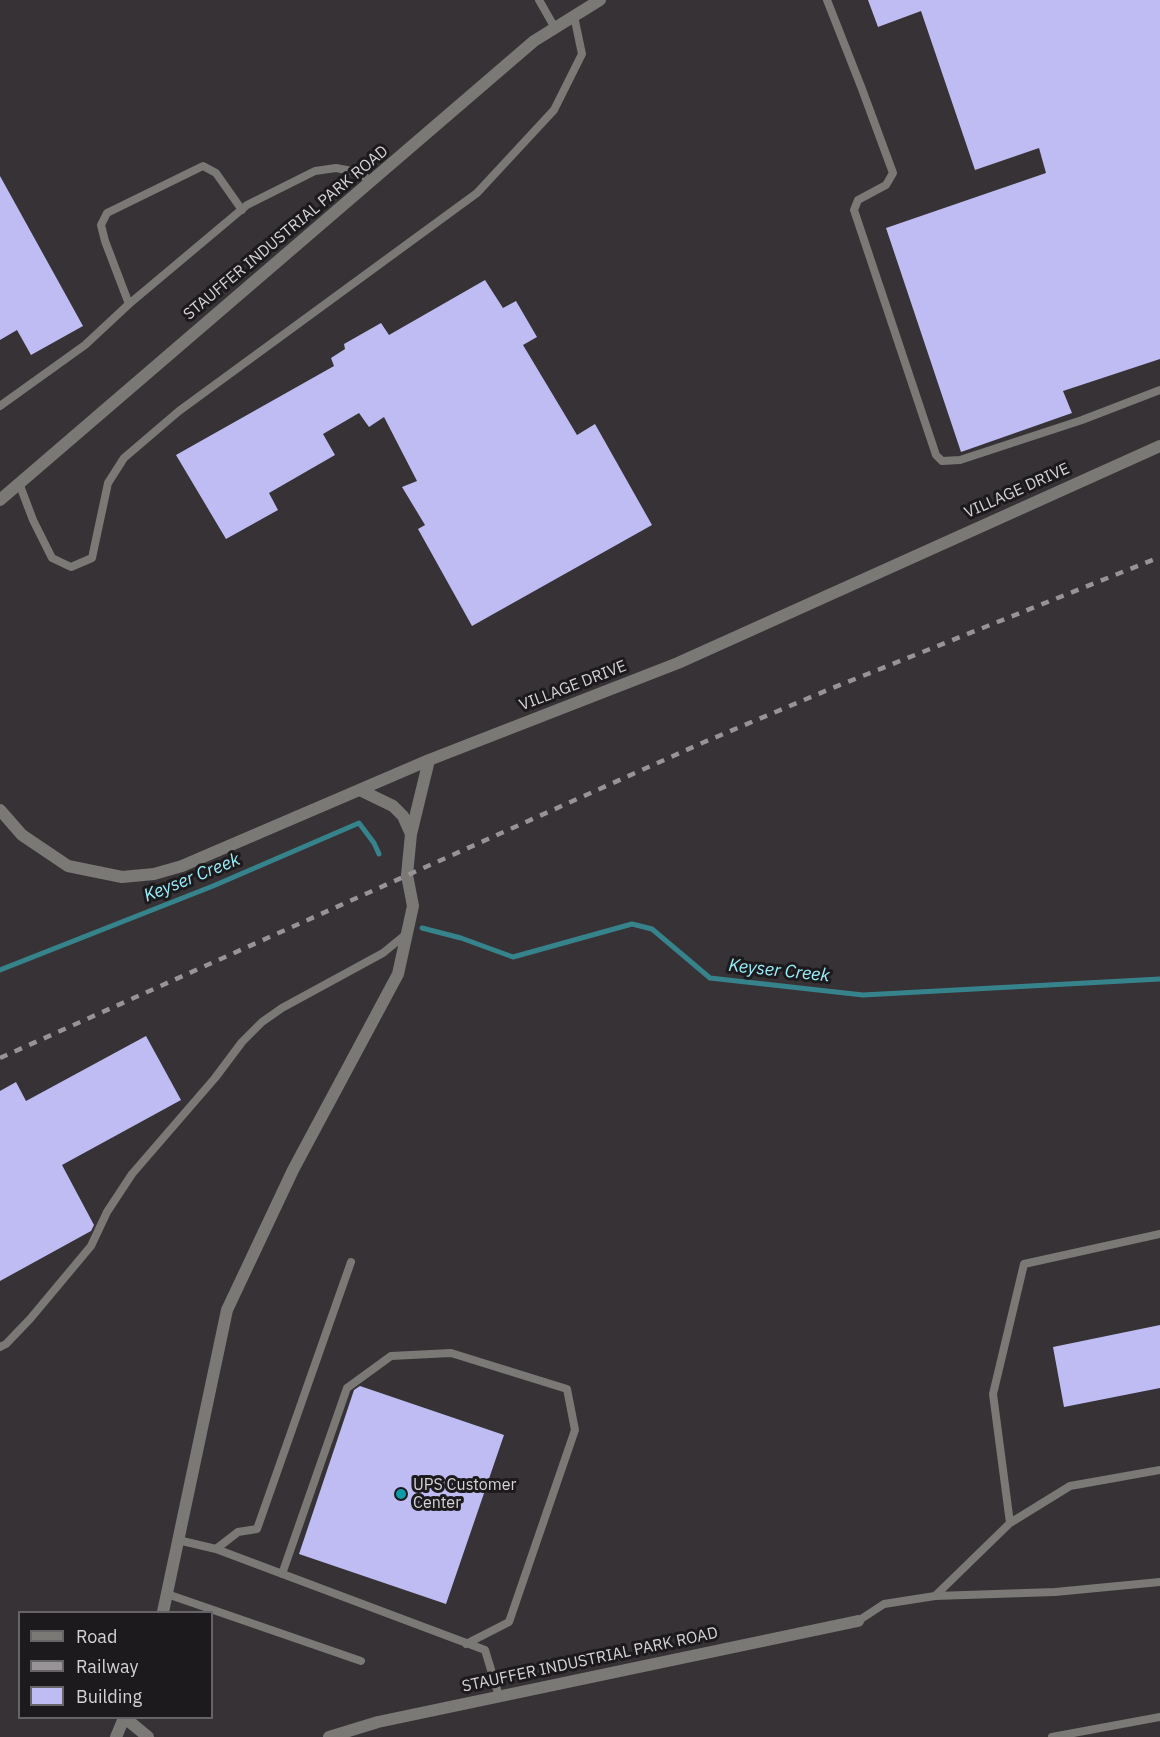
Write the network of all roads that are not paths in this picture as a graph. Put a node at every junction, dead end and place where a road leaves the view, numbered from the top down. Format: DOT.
graph roads {
  1 [pos="539,0"];
  2 [pos="600,0"];
  3 [pos="826,0"];
  4 [pos="574,16"];
  5 [pos="555,28"];
  6 [pos="371,181"];
  7 [pos="242,210"];
  8 [pos="129,304"];
  9 [pos="1160,390"];
  10 [pos="0,406"];
  11 [pos="1160,446"];
  12 [pos="19,483"];
  13 [pos="0,500"];
  14 [pos="429,760"];
  15 [pos="360,790"];
  16 [pos="0,810"];
  17 [pos="411,834"];
  18 [pos="406,934"];
  19 [pos="1160,1234"];
  20 [pos="351,1262"];
  21 [pos="0,1347"];
  22 [pos="1160,1470"];
  23 [pos="1010,1523"];
  24 [pos="178,1540"];
  25 [pos="216,1549"];
  26 [pos="282,1574"];
  27 [pos="1160,1582"];
  28 [pos="167,1594"];
  29 [pos="935,1596"];
  30 [pos="163,1611"];
  31 [pos="858,1621"];
  32 [pos="466,1644"];
  33 [pos="361,1661"];
  34 [pos="499,1696"];
  35 [pos="1160,1717"];
  36 [pos="125,1719"];
  37 [pos="126,1719"];
  38 [pos="116,1737"];
  39 [pos="148,1737"];
  40 [pos="329,1737"];
  41 [pos="1052,1737"];
  1 -- 5 [label="lane"];
  2 -- 4 [label="street, STAUFFER INDUSTRIAL PARK ROAD"];
  3 -- 9 [label="lane"];
  4 -- 5 [label="street, STAUFFER INDUSTRIAL PARK ROAD"];
  4 -- 12 [label="lane"];
  5 -- 6 [label="street, STAUFFER INDUSTRIAL PARK ROAD"];
  6 -- 7 [label="lane"];
  6 -- 12 [label="street, STAUFFER INDUSTRIAL PARK ROAD"];
  7 -- 8 [label="lane"];
  7 -- 8 [label="lane"];
  8 -- 10 [label="lane"];
  11 -- 14 [label="street, VILLAGE DRIVE"];
  12 -- 13 [label="street, STAUFFER INDUSTRIAL PARK ROAD"];
  14 -- 15 [label="street, VILLAGE DRIVE"];
  14 -- 17 [label="street"];
  15 -- 16 [label="street, VILLAGE DRIVE"];
  15 -- 17 [label="street"];
  17 -- 18 [label="street"];
  18 -- 21 [label="lane"];
  18 -- 24 [label="street"];
  19 -- 23 [label="lane"];
  20 -- 25 [label="lane"];
  22 -- 23 [label="lane"];
  23 -- 29 [label="lane"];
  24 -- 25 [label="lane"];
  24 -- 28 [label="street"];
  25 -- 26 [label="lane"];
  26 -- 32 [label="lane"];
  26 -- 32 [label="lane"];
  27 -- 29 [label="lane"];
  28 -- 30 [label="street"];
  28 -- 33 [label="lane"];
  29 -- 31 [label="lane"];
  31 -- 34 [label="street, STAUFFER INDUSTRIAL PARK ROAD"];
  32 -- 34 [label="lane"];
  34 -- 40 [label="street, STAUFFER INDUSTRIAL PARK ROAD"];
  35 -- 41 [label="lane"];
  36 -- 38 [label="street"];
  37 -- 39 [label="street"];
}
